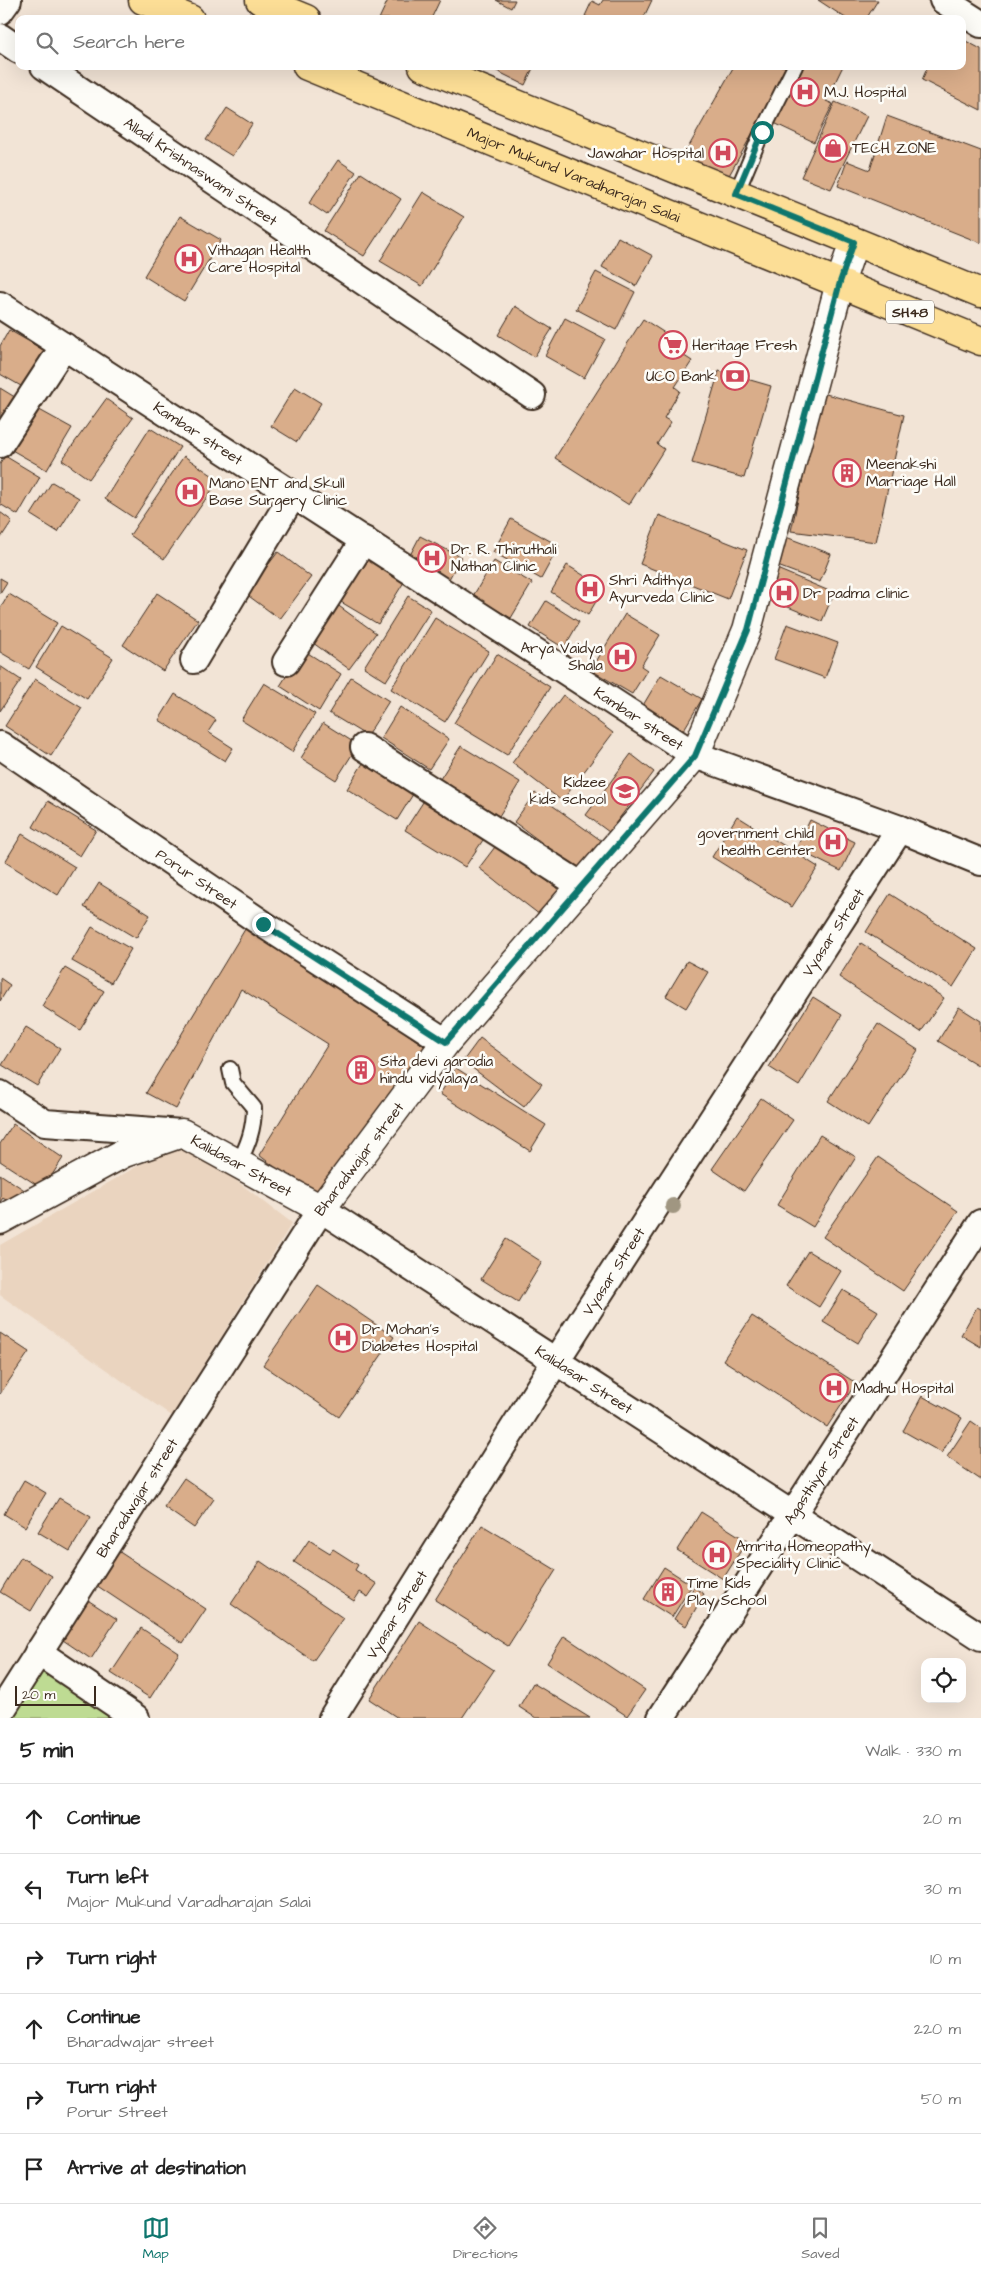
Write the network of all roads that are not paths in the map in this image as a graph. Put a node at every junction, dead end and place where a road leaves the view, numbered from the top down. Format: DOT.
graph roads {
  1 [pos="8,0"];
  2 [pos="143,0"];
  3 [pos="260,0"];
  4 [pos="943,0"];
  5 [pos="0,11"];
  6 [pos="183,11"];
  7 [pos="296,15"];
  8 [pos="981,24"];
  9 [pos="0,37"];
  10 [pos="15,47"];
  11 [pos="50,70"];
  12 [pos="317,70"];
  13 [pos="433,70"];
  14 [pos="793,70"];
  15 [pos="736,194"];
  16 [pos="854,242"];
  17 [pos="840,282"];
  18 [pos="981,293"];
  19 [pos="0,304"];
  20 [pos="981,341"];
  21 [pos="64,346"];
  22 [pos="532,395"];
  23 [pos="0,444"];
  24 [pos="293,495"];
  25 [pos="364,540"];
  26 [pos="194,660"];
  27 [pos="286,662"];
  28 [pos="0,745"];
  29 [pos="364,747"];
  30 [pos="695,756"];
  31 [pos="900,829"];
  32 [pos="981,862"];
  33 [pos="582,886"];
  34 [pos="446,1042"];
  35 [pos="230,1069"];
  36 [pos="0,1094"];
  37 [pos="182,1133"];
  38 [pos="238,1164"];
  39 [pos="321,1209"];
  40 [pos="0,1220"];
  41 [pos="981,1224"];
  42 [pos="555,1362"];
  43 [pos="792,1515"];
  44 [pos="981,1637"];
  45 [pos="38,1652"];
  46 [pos="0,1713"];
  47 [pos="136,1718"];
  48 [pos="332,1718"];
  49 [pos="661,1718"];
  1 -- 5 [label="street"];
  2 -- 6 [label="main road"];
  3 -- 7 [label="main road"];
  4 -- 8 [label="street"];
  9 -- 10 [label="street"];
  11 -- 22 [label="street, Alladi Krishnaswami Street"];
  12 -- 17 [label="main road, Major Mukund Varadharajan Salai / SH48"];
  13 -- 15 [label="main road"];
  14 -- 15 [label="lane"];
  15 -- 16 [label="main road"];
  16 -- 17 [label="street, Bharadwajar street"];
  16 -- 18 [label="main road"];
  17 -- 20 [label="main road, SH48"];
  17 -- 30 [label="street, Bharadwajar street"];
  19 -- 21 [label="street, Kambar street"];
  21 -- 23 [label="street"];
  21 -- 24 [label="street, Kambar street"];
  24 -- 25 [label="street, Kambar street"];
  24 -- 26 [label="street"];
  25 -- 27 [label="street"];
  25 -- 30 [label="street, Kambar street"];
  28 -- 34 [label="street, Porur Street"];
  29 -- 33 [label="street"];
  30 -- 31 [label="street, Kambar street"];
  30 -- 33 [label="street, Bharadwajar street"];
  31 -- 32 [label="street, Kambar street"];
  31 -- 42 [label="street, Vyasar Street"];
  33 -- 34 [label="street, Bharadwajar street"];
  34 -- 39 [label="street, Bharadwajar street"];
  35 -- 38 [label="lane"];
  36 -- 37 [label="street"];
  37 -- 38 [label="street, Kalidasar Street"];
  37 -- 40 [label="street"];
  38 -- 39 [label="street, Kalidasar Street"];
  39 -- 42 [label="street, Kalidasar Street"];
  39 -- 45 [label="street, Bharadwajar street"];
  41 -- 43 [label="street, Agasthiyar Street"];
  42 -- 43 [label="street, Kalidasar Street"];
  42 -- 48 [label="street, Vyasar Street"];
  43 -- 44 [label="street, Kalidasar Street"];
  43 -- 49 [label="street, Agasthiyar Street"];
  45 -- 46 [label="street, Bharadwajar street"];
  45 -- 47 [label="street"];
}
